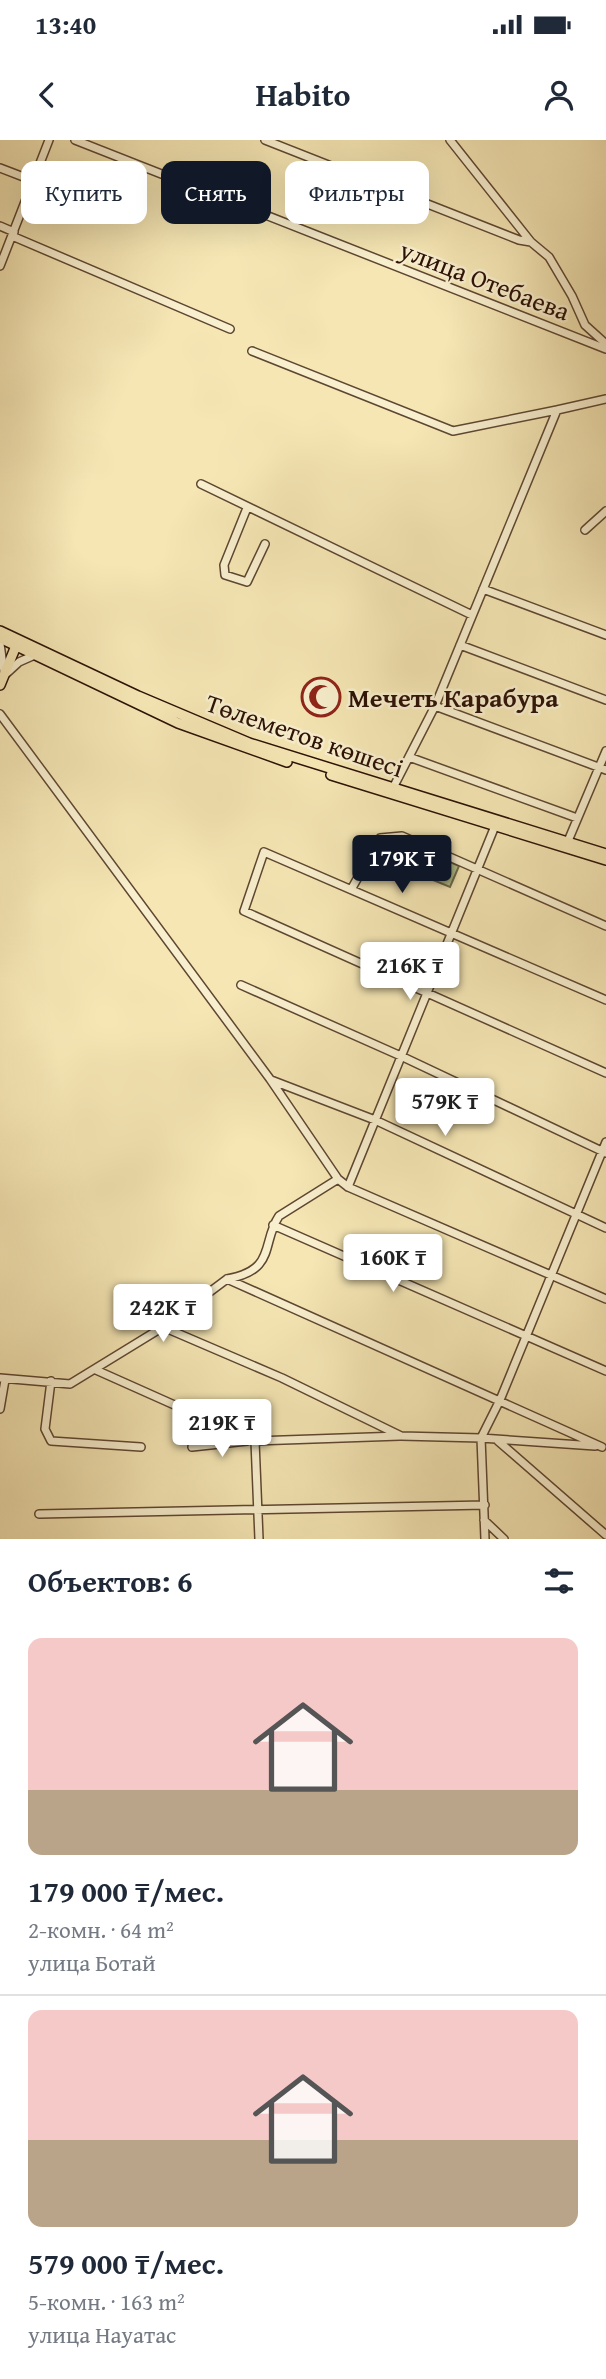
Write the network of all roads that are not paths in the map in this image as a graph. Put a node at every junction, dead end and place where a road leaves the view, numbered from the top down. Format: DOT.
graph roads {
  1 [pos="49,140"];
  2 [pos="75,140"];
  3 [pos="265,140"];
  4 [pos="450,140"];
  5 [pos="41,161"];
  6 [pos="0,168"];
  7 [pos="21,176"];
  8 [pos="21,214"];
  9 [pos="0,226"];
  10 [pos="13,234"];
  11 [pos="531,242"];
  12 [pos="0,266"];
  13 [pos="230,329"];
  14 [pos="606,344"];
  15 [pos="606,349"];
  16 [pos="252,351"];
  17 [pos="606,399"];
  18 [pos="557,410"];
  19 [pos="201,484"];
  20 [pos="247,508"];
  21 [pos="606,511"];
  22 [pos="585,530"];
  23 [pos="265,544"];
  24 [pos="483,589"];
  25 [pos="472,615"];
  26 [pos="0,631"];
  27 [pos="606,635"];
  28 [pos="0,638"];
  29 [pos="18,641"];
  30 [pos="0,644"];
  31 [pos="460,645"];
  32 [pos="37,654"];
  33 [pos="2,681"];
  34 [pos="606,700"];
  35 [pos="435,706"];
  36 [pos="0,714"];
  37 [pos="606,751"];
  38 [pos="409,757"];
  39 [pos="603,769"];
  40 [pos="393,788"];
  41 [pos="577,818"];
  42 [pos="495,826"];
  43 [pos="538,836"];
  44 [pos="568,841"];
  45 [pos="606,854"];
  46 [pos="606,860"];
  47 [pos="478,870"];
  48 [pos="352,888"];
  49 [pos="606,926"];
  50 [pos="451,932"];
  51 [pos="241,985"];
  52 [pos="428,994"];
  53 [pos="606,1000"];
  54 [pos="403,1057"];
  55 [pos="606,1073"];
  56 [pos="270,1079"];
  57 [pos="375,1120"];
  58 [pos="606,1142"];
  59 [pos="604,1152"];
  60 [pos="338,1179"];
  61 [pos="348,1186"];
  62 [pos="575,1215"];
  63 [pos="273,1225"];
  64 [pos="606,1228"];
  65 [pos="552,1277"];
  66 [pos="227,1279"];
  67 [pos="606,1299"];
  68 [pos="163,1327"];
  69 [pos="525,1337"];
  70 [pos="96,1370"];
  71 [pos="606,1371"];
  72 [pos="3,1379"];
  73 [pos="51,1381"];
  74 [pos="500,1400"];
  75 [pos="0,1409"];
  76 [pos="401,1436"];
  77 [pos="481,1438"];
  78 [pos="497,1440"];
  79 [pos="252,1441"];
  80 [pos="141,1447"];
  81 [pos="192,1447"];
  82 [pos="604,1448"];
  83 [pos="485,1505"];
  84 [pos="258,1510"];
  85 [pos="39,1514"];
  86 [pos="484,1520"];
  87 [pos="606,1535"];
  88 [pos="259,1539"];
  89 [pos="485,1539"];
  90 [pos="504,1539"];
  1 -- 5 [label="street"];
  2 -- 15 [label="street, улица Отебаева"];
  3 -- 11 [label="street"];
  4 -- 11 [label="street"];
  6 -- 7 [label="street"];
  8 -- 10 [label="street"];
  9 -- 10 [label="street"];
  10 -- 12 [label="street"];
  10 -- 13 [label="street"];
  11 -- 14 [label="street"];
  16 -- 18 [label="street"];
  17 -- 18 [label="street"];
  18 -- 24 [label="street"];
  19 -- 20 [label="street"];
  20 -- 23 [label="street"];
  20 -- 25 [label="street"];
  21 -- 22 [label="street"];
  24 -- 25 [label="street"];
  24 -- 27 [label="street"];
  25 -- 31 [label="street"];
  26 -- 29 [label="main road, Төлеметов көшесі"];
  28 -- 29 [label="main road, Төлеметов көшесі"];
  29 -- 32 [label="main road, Төлеметов көшесі"];
  29 -- 33 [label="main road"];
  29 -- 40 [label="main road, Төлеметов көшесі"];
  30 -- 33 [label="street"];
  31 -- 34 [label="street"];
  31 -- 35 [label="street"];
  32 -- 33 [label="street"];
  32 -- 42 [label="main road, Төлеметов көшесі"];
  35 -- 38 [label="street"];
  35 -- 39 [label="street"];
  36 -- 56 [label="street"];
  37 -- 39 [label="street"];
  38 -- 40 [label="street"];
  38 -- 41 [label="street"];
  39 -- 41 [label="street"];
  40 -- 43 [label="main road, Төлеметов көшесі"];
  41 -- 44 [label="street"];
  42 -- 43 [label="main road, Төлеметов көшесі"];
  42 -- 47 [label="street"];
  43 -- 44 [label="main road, Төлеметов көшесі"];
  43 -- 46 [label="main road, Төлеметов көшесі"];
  44 -- 45 [label="main road, Төлеметов көшесі"];
  47 -- 48 [label="street"];
  47 -- 49 [label="street"];
  47 -- 50 [label="street"];
  48 -- 50 [label="street"];
  48 -- 52 [label="street"];
  50 -- 52 [label="street"];
  50 -- 53 [label="street"];
  51 -- 54 [label="street"];
  52 -- 54 [label="street"];
  52 -- 55 [label="street"];
  54 -- 57 [label="street"];
  54 -- 59 [label="street"];
  56 -- 57 [label="street"];
  56 -- 60 [label="street"];
  57 -- 61 [label="street"];
  57 -- 62 [label="street"];
  58 -- 59 [label="street"];
  59 -- 62 [label="street"];
  60 -- 61 [label="street"];
  60 -- 63 [label="street"];
  61 -- 65 [label="street"];
  62 -- 64 [label="street"];
  62 -- 65 [label="street"];
  63 -- 66 [label="street"];
  63 -- 69 [label="street"];
  65 -- 67 [label="street"];
  65 -- 69 [label="street"];
  66 -- 68 [label="street"];
  66 -- 74 [label="street"];
  68 -- 70 [label="street"];
  68 -- 76 [label="street"];
  69 -- 71 [label="street"];
  69 -- 74 [label="street"];
  70 -- 73 [label="street"];
  70 -- 79 [label="street"];
  72 -- 73 [label="street"];
  72 -- 75 [label="street"];
  73 -- 80 [label="street"];
  74 -- 77 [label="street"];
  74 -- 82 [label="street"];
  76 -- 77 [label="street"];
  76 -- 79 [label="street"];
  77 -- 78 [label="street"];
  77 -- 83 [label="street"];
  78 -- 82 [label="street"];
  78 -- 87 [label="street"];
  79 -- 81 [label="street"];
  79 -- 84 [label="street"];
  83 -- 84 [label="street"];
  83 -- 86 [label="street"];
  84 -- 85 [label="street"];
  84 -- 88 [label="street"];
  86 -- 89 [label="street"];
  86 -- 90 [label="street"];
}
